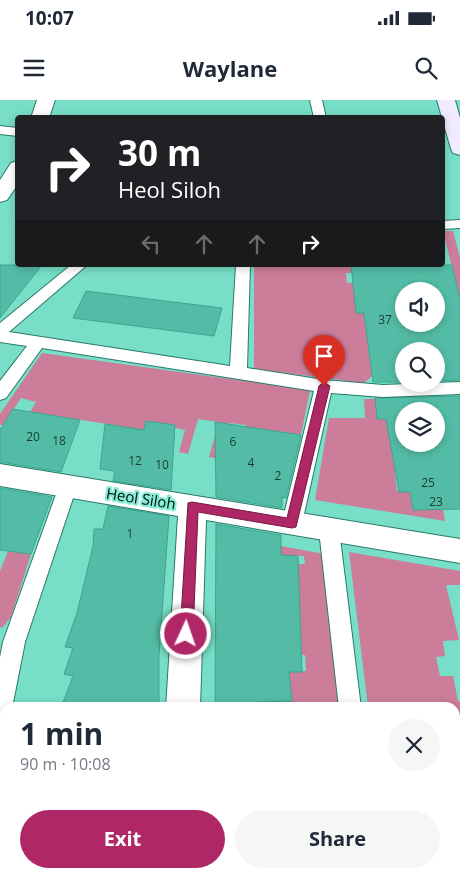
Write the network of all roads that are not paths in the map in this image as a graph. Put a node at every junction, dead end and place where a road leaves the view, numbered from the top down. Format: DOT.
graph roads {
  1 [pos="46,100"];
  2 [pos="316,100"];
  3 [pos="446,100"];
  4 [pos="41,115"];
  5 [pos="319,115"];
  6 [pos="0,130"];
  7 [pos="15,132"];
  8 [pos="460,149"];
  9 [pos="15,174"];
  10 [pos="8,192"];
  11 [pos="460,224"];
  12 [pos="445,225"];
  13 [pos="78,267"];
  14 [pos="243,267"];
  15 [pos="0,331"];
  16 [pos="0,336"];
  17 [pos="38,342"];
  18 [pos="238,372"];
  19 [pos="324,386"];
  20 [pos="460,388"];
  21 [pos="0,394"];
  22 [pos="0,475"];
  23 [pos="68,486"];
  24 [pos="192,507"];
  25 [pos="292,523"];
  26 [pos="329,530"];
  27 [pos="460,551"];
  28 [pos="7,640"];
  29 [pos="1,702"];
  30 [pos="183,702"];
  31 [pos="349,702"];
  1 -- 4 [label="street"];
  2 -- 5 [label="lane"];
  3 -- 8 [label="street"];
  6 -- 7 [label="lane"];
  9 -- 10 [label="street"];
  11 -- 12 [label="lane"];
  13 -- 15 [label="lane"];
  14 -- 18 [label="lane"];
  16 -- 17 [label="lane"];
  17 -- 18 [label="lane"];
  17 -- 21 [label="lane"];
  18 -- 19 [label="lane"];
  19 -- 20 [label="lane"];
  19 -- 25 [label="lane"];
  22 -- 23 [label="street, Heol Siloh"];
  23 -- 24 [label="street, Heol Siloh"];
  23 -- 28 [label="lane"];
  24 -- 25 [label="street, Heol Siloh"];
  24 -- 30 [label="street"];
  25 -- 26 [label="street, Heol Siloh"];
  26 -- 27 [label="street, Heol Siloh"];
  26 -- 31 [label="lane"];
  28 -- 29 [label="lane"];
}
